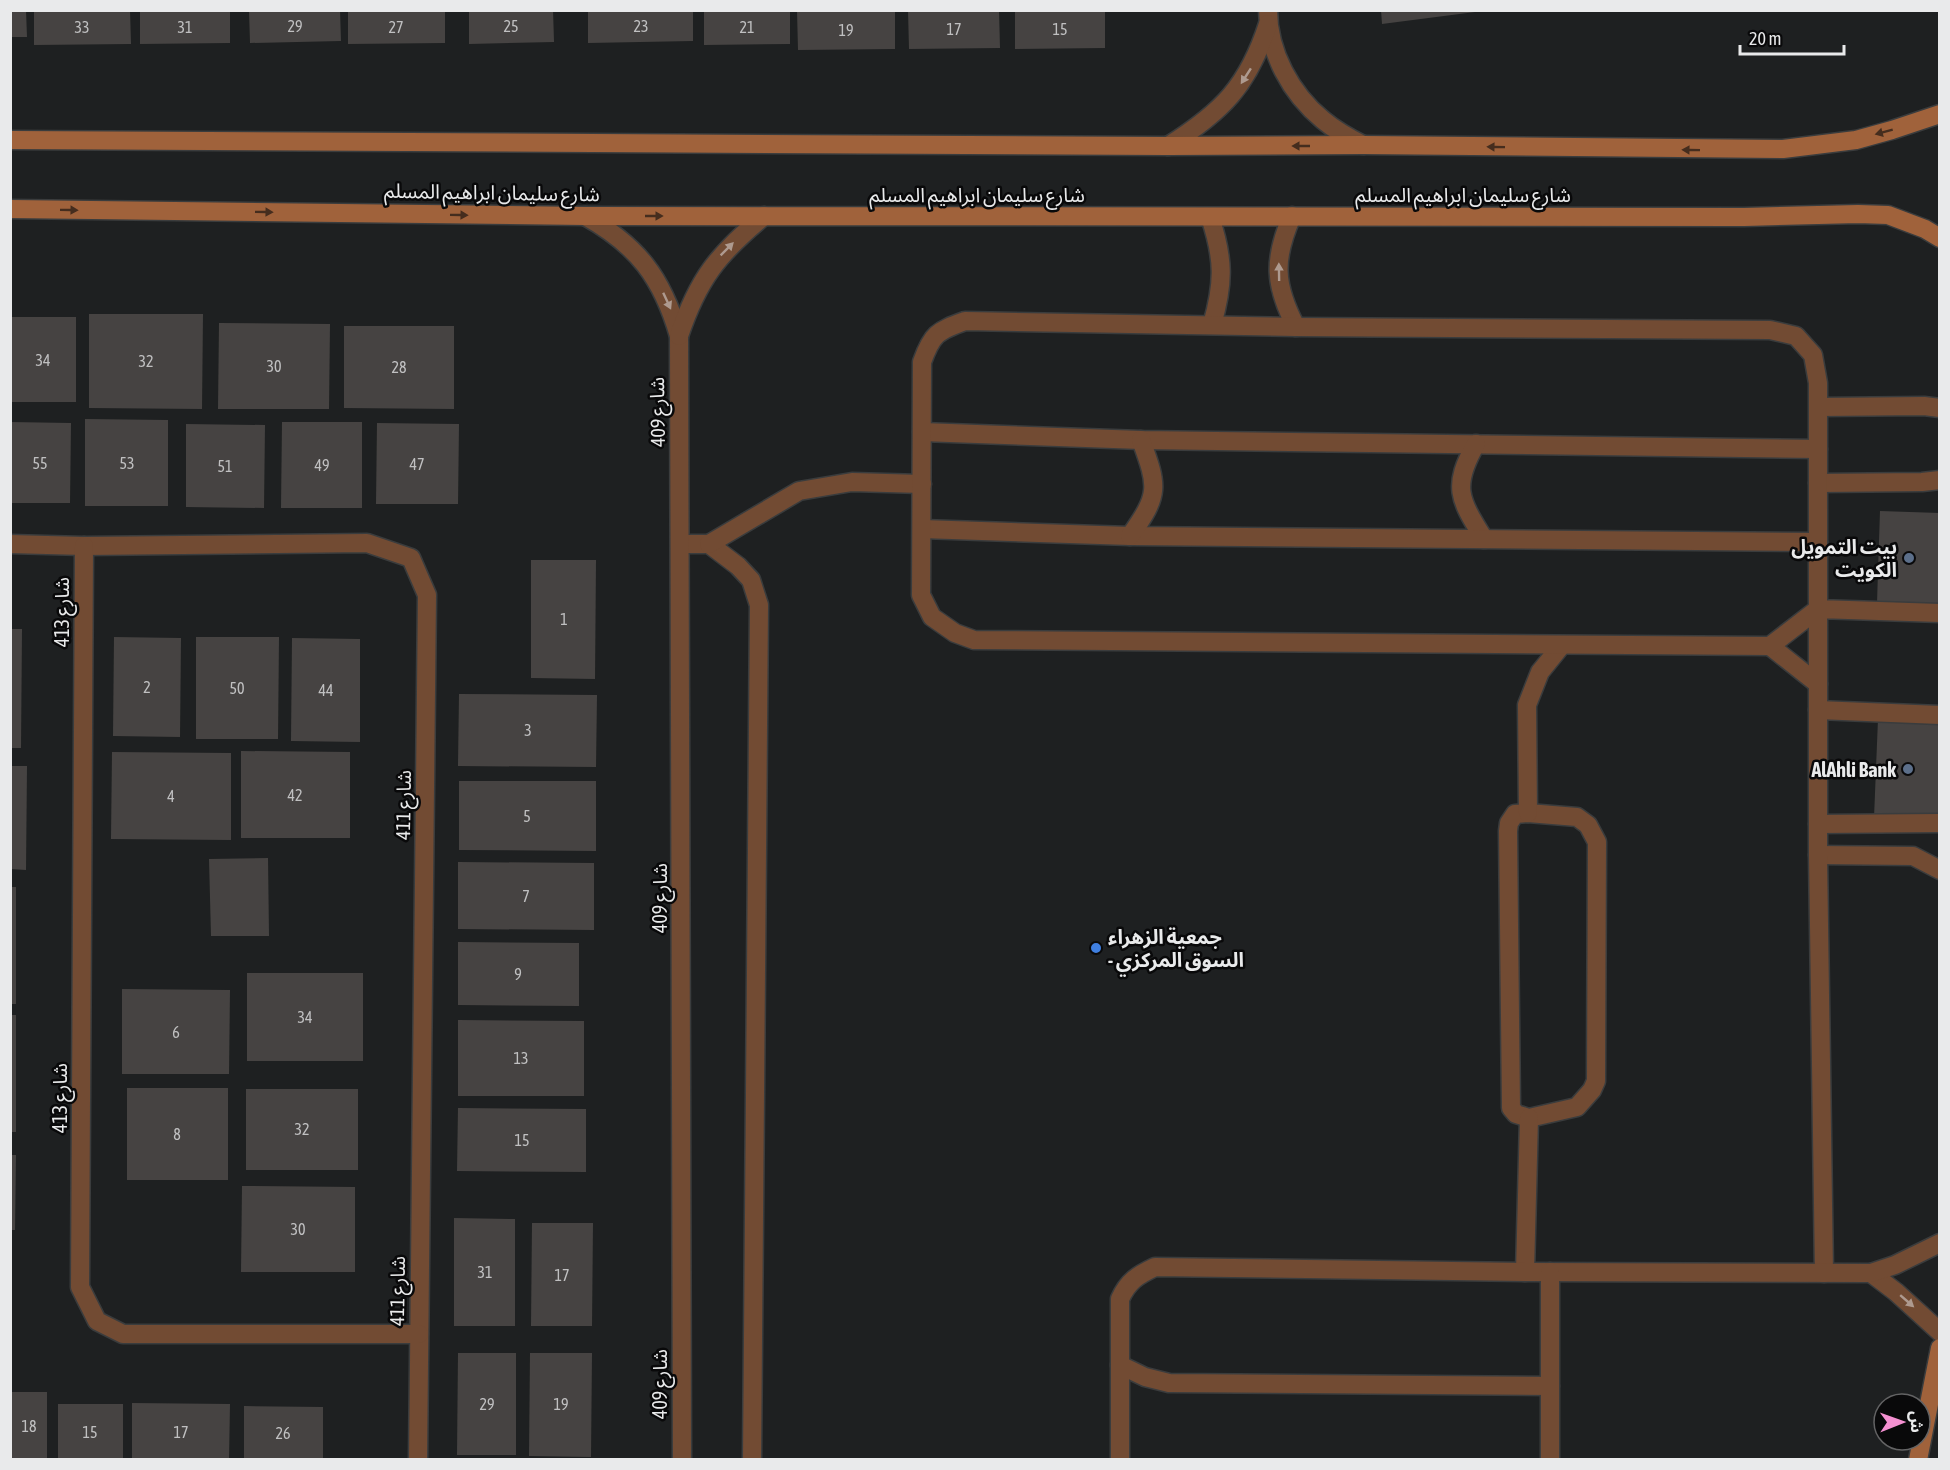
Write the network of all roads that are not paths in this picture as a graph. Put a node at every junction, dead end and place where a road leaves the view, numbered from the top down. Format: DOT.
graph roads {
  1 [pos="1268,16"];
  2 [pos="1940,114"];
  3 [pos="10,140"];
  4 [pos="1363,145"];
  5 [pos="1168,146"];
  6 [pos="10,209"];
  7 [pos="585,216"];
  8 [pos="764,216"];
  9 [pos="1292,216"];
  10 [pos="1210,217"];
  11 [pos="1940,238"];
  12 [pos="1212,325"];
  13 [pos="1296,327"];
  14 [pos="679,336"];
  15 [pos="1819,407"];
  16 [pos="1940,408"];
  17 [pos="922,432"];
  18 [pos="1141,440"];
  19 [pos="1476,444"];
  20 [pos="1818,449"];
  21 [pos="1940,480"];
  22 [pos="1818,483"];
  23 [pos="922,484"];
  24 [pos="922,529"];
  25 [pos="1130,536"];
  26 [pos="1484,538"];
  27 [pos="1818,542"];
  28 [pos="10,544"];
  29 [pos="681,544"];
  30 [pos="709,544"];
  31 [pos="84,546"];
  32 [pos="1818,609"];
  33 [pos="1940,613"];
  34 [pos="1561,646"];
  35 [pos="1770,646"];
  36 [pos="1818,684"];
  37 [pos="1818,710"];
  38 [pos="1940,715"];
  39 [pos="1528,813"];
  40 [pos="1940,823"];
  41 [pos="1818,824"];
  42 [pos="1818,855"];
  43 [pos="1940,870"];
  44 [pos="1529,1118"];
  45 [pos="1940,1243"];
  46 [pos="1525,1272"];
  47 [pos="1550,1272"];
  48 [pos="1824,1273"];
  49 [pos="1871,1273"];
  50 [pos="1940,1332"];
  51 [pos="420,1334"];
  52 [pos="1940,1348"];
  53 [pos="1120,1365"];
  54 [pos="1550,1386"];
  55 [pos="418,1460"];
  56 [pos="682,1460"];
  57 [pos="752,1460"];
  58 [pos="1120,1460"];
  59 [pos="1550,1460"];
  60 [pos="1918,1460"];
  1 -- 4 [label="street"];
  1 -- 5 [label="street, one-way"];
  2 -- 4 [label="street, one-way"];
  3 -- 5 [label="street"];
  4 -- 5 [label="street, one-way"];
  6 -- 7 [label="street, شارع سليمان ابراهيم المسلم, one-way"];
  7 -- 8 [label="street, شارع سليمان ابراهيم المسلم, one-way"];
  7 -- 14 [label="street, شارع 409, one-way"];
  8 -- 10 [label="street, شارع سليمان ابراهيم المسلم"];
  14 -- 8 [label="street, شارع 409, one-way"];
  9 -- 10 [label="street, شارع سليمان ابراهيم المسلم"];
  9 -- 11 [label="street, شارع سليمان ابراهيم المسلم"];
  13 -- 9 [label="street, one-way"];
  10 -- 12 [label="street"];
  12 -- 13 [label="street"];
  12 -- 17 [label="street"];
  13 -- 15 [label="street"];
  14 -- 29 [label="street, شارع 409"];
  15 -- 16 [label="street"];
  15 -- 20 [label="street"];
  17 -- 18 [label="street"];
  17 -- 23 [label="street"];
  18 -- 19 [label="street"];
  18 -- 25 [label="street"];
  19 -- 20 [label="street"];
  19 -- 26 [label="street"];
  20 -- 22 [label="street"];
  21 -- 22 [label="street"];
  22 -- 27 [label="street"];
  23 -- 24 [label="street"];
  23 -- 30 [label="street"];
  24 -- 25 [label="street"];
  24 -- 34 [label="street"];
  25 -- 26 [label="street"];
  26 -- 27 [label="street"];
  27 -- 32 [label="street"];
  28 -- 31 [label="street, شارع 411"];
  29 -- 30 [label="street"];
  29 -- 56 [label="street, شارع 409"];
  30 -- 57 [label="street"];
  31 -- 51 [label="street, شارع 413"];
  31 -- 51 [label="street, شارع 411"];
  32 -- 33 [label="street"];
  32 -- 35 [label="street"];
  32 -- 36 [label="street"];
  34 -- 35 [label="street"];
  34 -- 39 [label="street"];
  35 -- 36 [label="street"];
  36 -- 37 [label="street"];
  37 -- 38 [label="street"];
  37 -- 41 [label="street"];
  39 -- 44 [label="street"];
  39 -- 44 [label="street"];
  40 -- 41 [label="street"];
  41 -- 42 [label="street"];
  42 -- 43 [label="street"];
  42 -- 48 [label="street"];
  44 -- 46 [label="street"];
  45 -- 49 [label="street"];
  46 -- 47 [label="street"];
  46 -- 53 [label="street"];
  47 -- 48 [label="street"];
  47 -- 54 [label="street"];
  48 -- 49 [label="street"];
  49 -- 50 [label="street, one-way"];
  51 -- 55 [label="street, شارع 411"];
  52 -- 60 [label="street"];
  53 -- 54 [label="street"];
  53 -- 58 [label="street"];
  54 -- 59 [label="street"];
}
